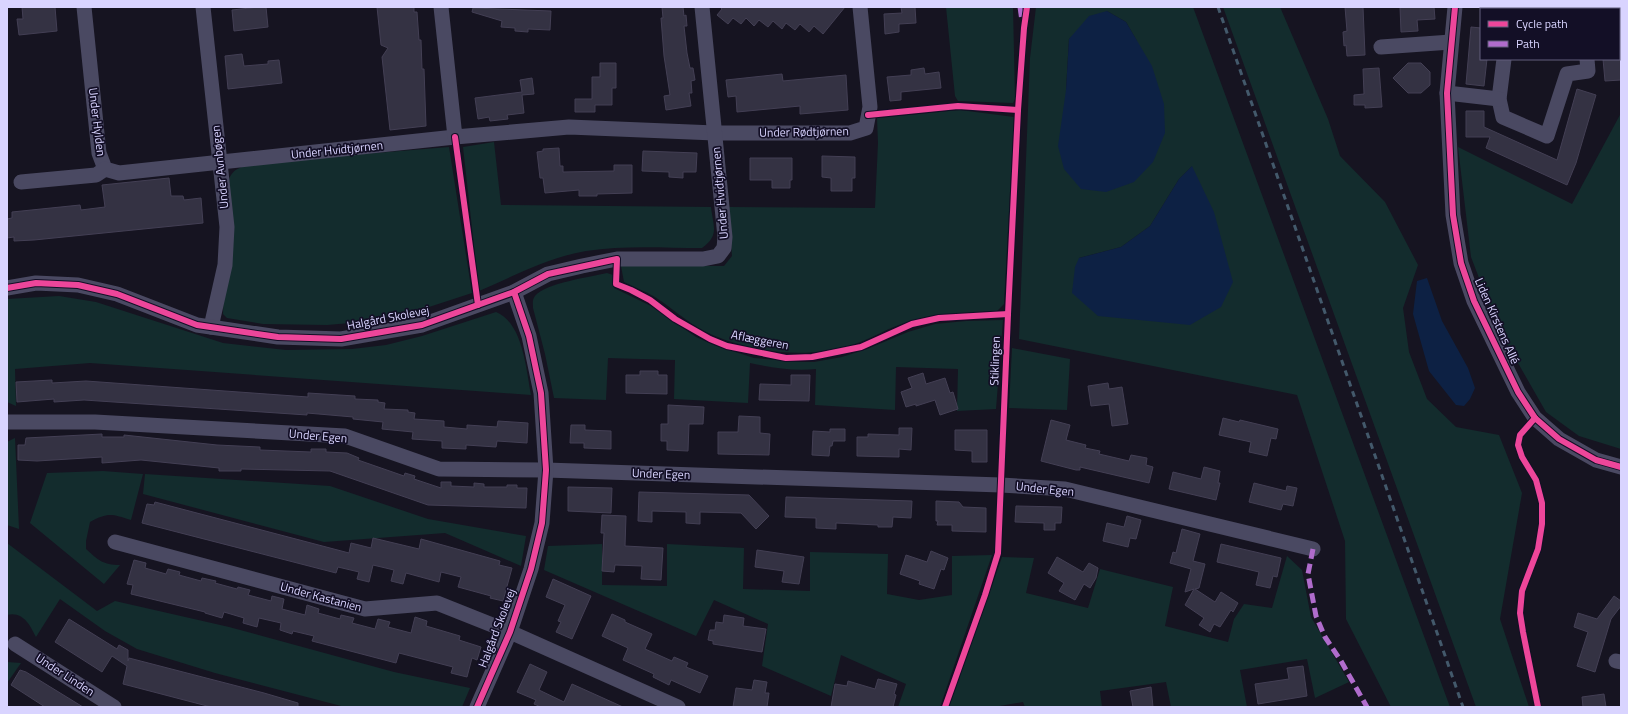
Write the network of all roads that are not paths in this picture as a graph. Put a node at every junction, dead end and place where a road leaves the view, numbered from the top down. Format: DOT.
graph roads {
  1 [pos="84,7"];
  2 [pos="203,7"];
  3 [pos="441,7"];
  4 [pos="702,7"];
  5 [pos="860,7"];
  6 [pos="1454,7"];
  7 [pos="1451,42"];
  8 [pos="1381,47"];
  9 [pos="1504,60"];
  10 [pos="1587,60"];
  11 [pos="1447,93"];
  12 [pos="1499,99"];
  13 [pos="715,133"];
  14 [pos="454,137"];
  15 [pos="220,162"];
  16 [pos="105,169"];
  17 [pos="21,182"];
  18 [pos="7,288"];
  19 [pos="514,292"];
  20 [pos="211,327"];
  21 [pos="7,422"];
  22 [pos="1621,467"];
  23 [pos="546,470"];
  24 [pos="115,542"];
  25 [pos="1314,549"];
  26 [pos="510,632"];
  27 [pos="15,644"];
  28 [pos="114,707"];
  29 [pos="477,707"];
  30 [pos="678,707"];
  1 -- 16 [label="street, Under Hylden"];
  2 -- 15 [label="street, Under Avnbøgen"];
  3 -- 14 [label="street"];
  4 -- 13 [label="street, Under Hvidtjørnen"];
  5 -- 13 [label="street, Under Rødtjørnen"];
  6 -- 7 [label="street, Liden Kirstens Allé"];
  7 -- 8 [label="street"];
  7 -- 11 [label="street, Liden Kirstens Allé"];
  9 -- 12 [label="street"];
  10 -- 12 [label="street"];
  11 -- 12 [label="street"];
  11 -- 22 [label="street, Liden Kirstens Allé"];
  13 -- 14 [label="street, Under Hvidtjørnen"];
  13 -- 19 [label="street, Under Hvidtjørnen"];
  14 -- 15 [label="street, Under Hvidtjørnen"];
  15 -- 16 [label="street, Under Hylden"];
  15 -- 20 [label="street, Under Avnbøgen"];
  16 -- 17 [label="street"];
  18 -- 20 [label="street, Halgård Skolevej"];
  19 -- 20 [label="street, Halgård Skolevej"];
  19 -- 23 [label="street, Halgård Skolevej"];
  21 -- 23 [label="street, Under Egen"];
  23 -- 25 [label="street, Under Egen"];
  23 -- 26 [label="street, Halgård Skolevej"];
  24 -- 26 [label="street, Under Kastanien"];
  26 -- 29 [label="street, Halgård Skolevej"];
  26 -- 30 [label="street, Under Kastanien"];
  27 -- 28 [label="street, Under Linden"];
}
